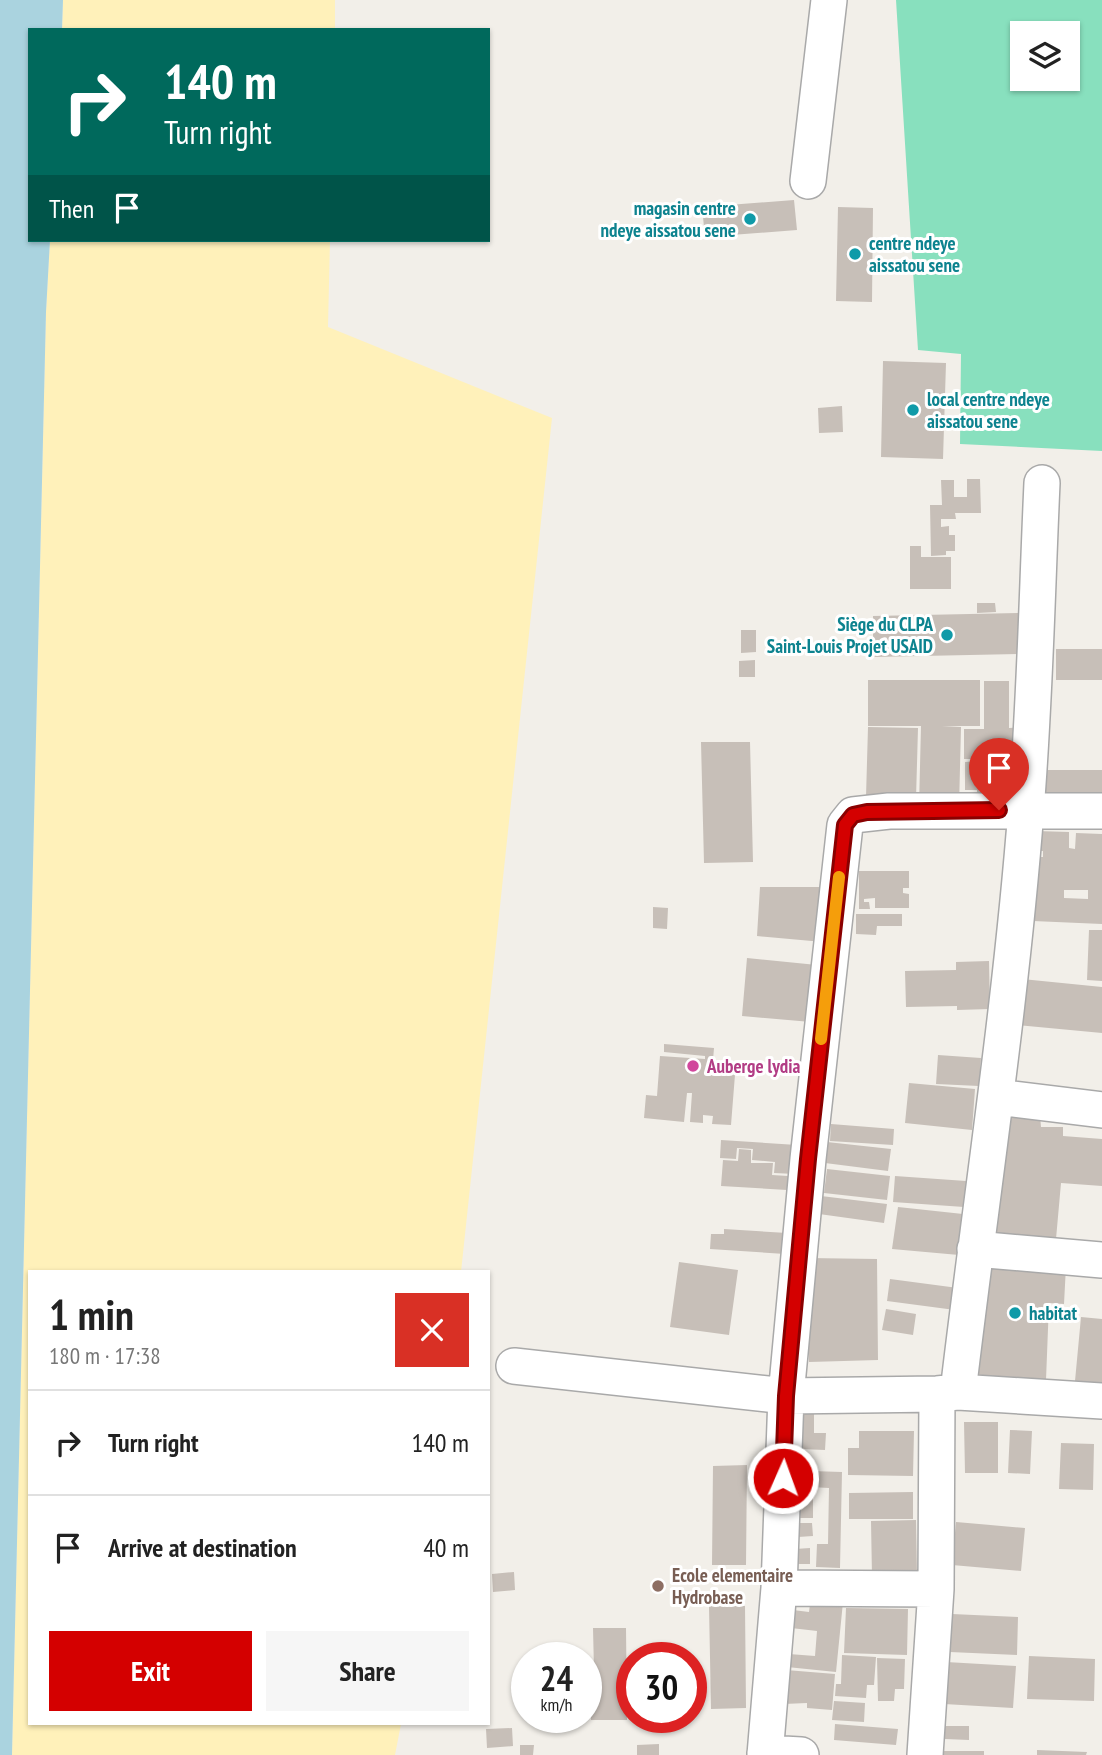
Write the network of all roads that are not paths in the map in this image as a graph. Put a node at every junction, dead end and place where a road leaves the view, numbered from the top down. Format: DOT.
graph roads {
  1 [pos="829,0"];
  2 [pos="808,181"];
  3 [pos="1042,483"];
  4 [pos="1026,809"];
  5 [pos="1102,811"];
  6 [pos="997,1097"];
  7 [pos="1102,1110"];
  8 [pos="975,1250"];
  9 [pos="1102,1259"];
  10 [pos="514,1366"];
  11 [pos="948,1393"];
  12 [pos="786,1396"];
  13 [pos="1102,1401"];
  14 [pos="779,1588"];
  15 [pos="936,1589"];
  16 [pos="765,1754"];
  17 [pos="801,1755"];
  18 [pos="925,1755"];
  1 -- 2 [label="street"];
  3 -- 4 [label="street"];
  4 -- 5 [label="street"];
  4 -- 6 [label="street"];
  4 -- 12 [label="street"];
  6 -- 7 [label="street"];
  6 -- 8 [label="street"];
  8 -- 9 [label="street"];
  8 -- 11 [label="street"];
  10 -- 12 [label="street"];
  11 -- 12 [label="street"];
  11 -- 13 [label="street"];
  11 -- 15 [label="street"];
  12 -- 14 [label="street"];
  14 -- 15 [label="street"];
  14 -- 16 [label="street"];
  15 -- 18 [label="street"];
  16 -- 17 [label="street"];
}
